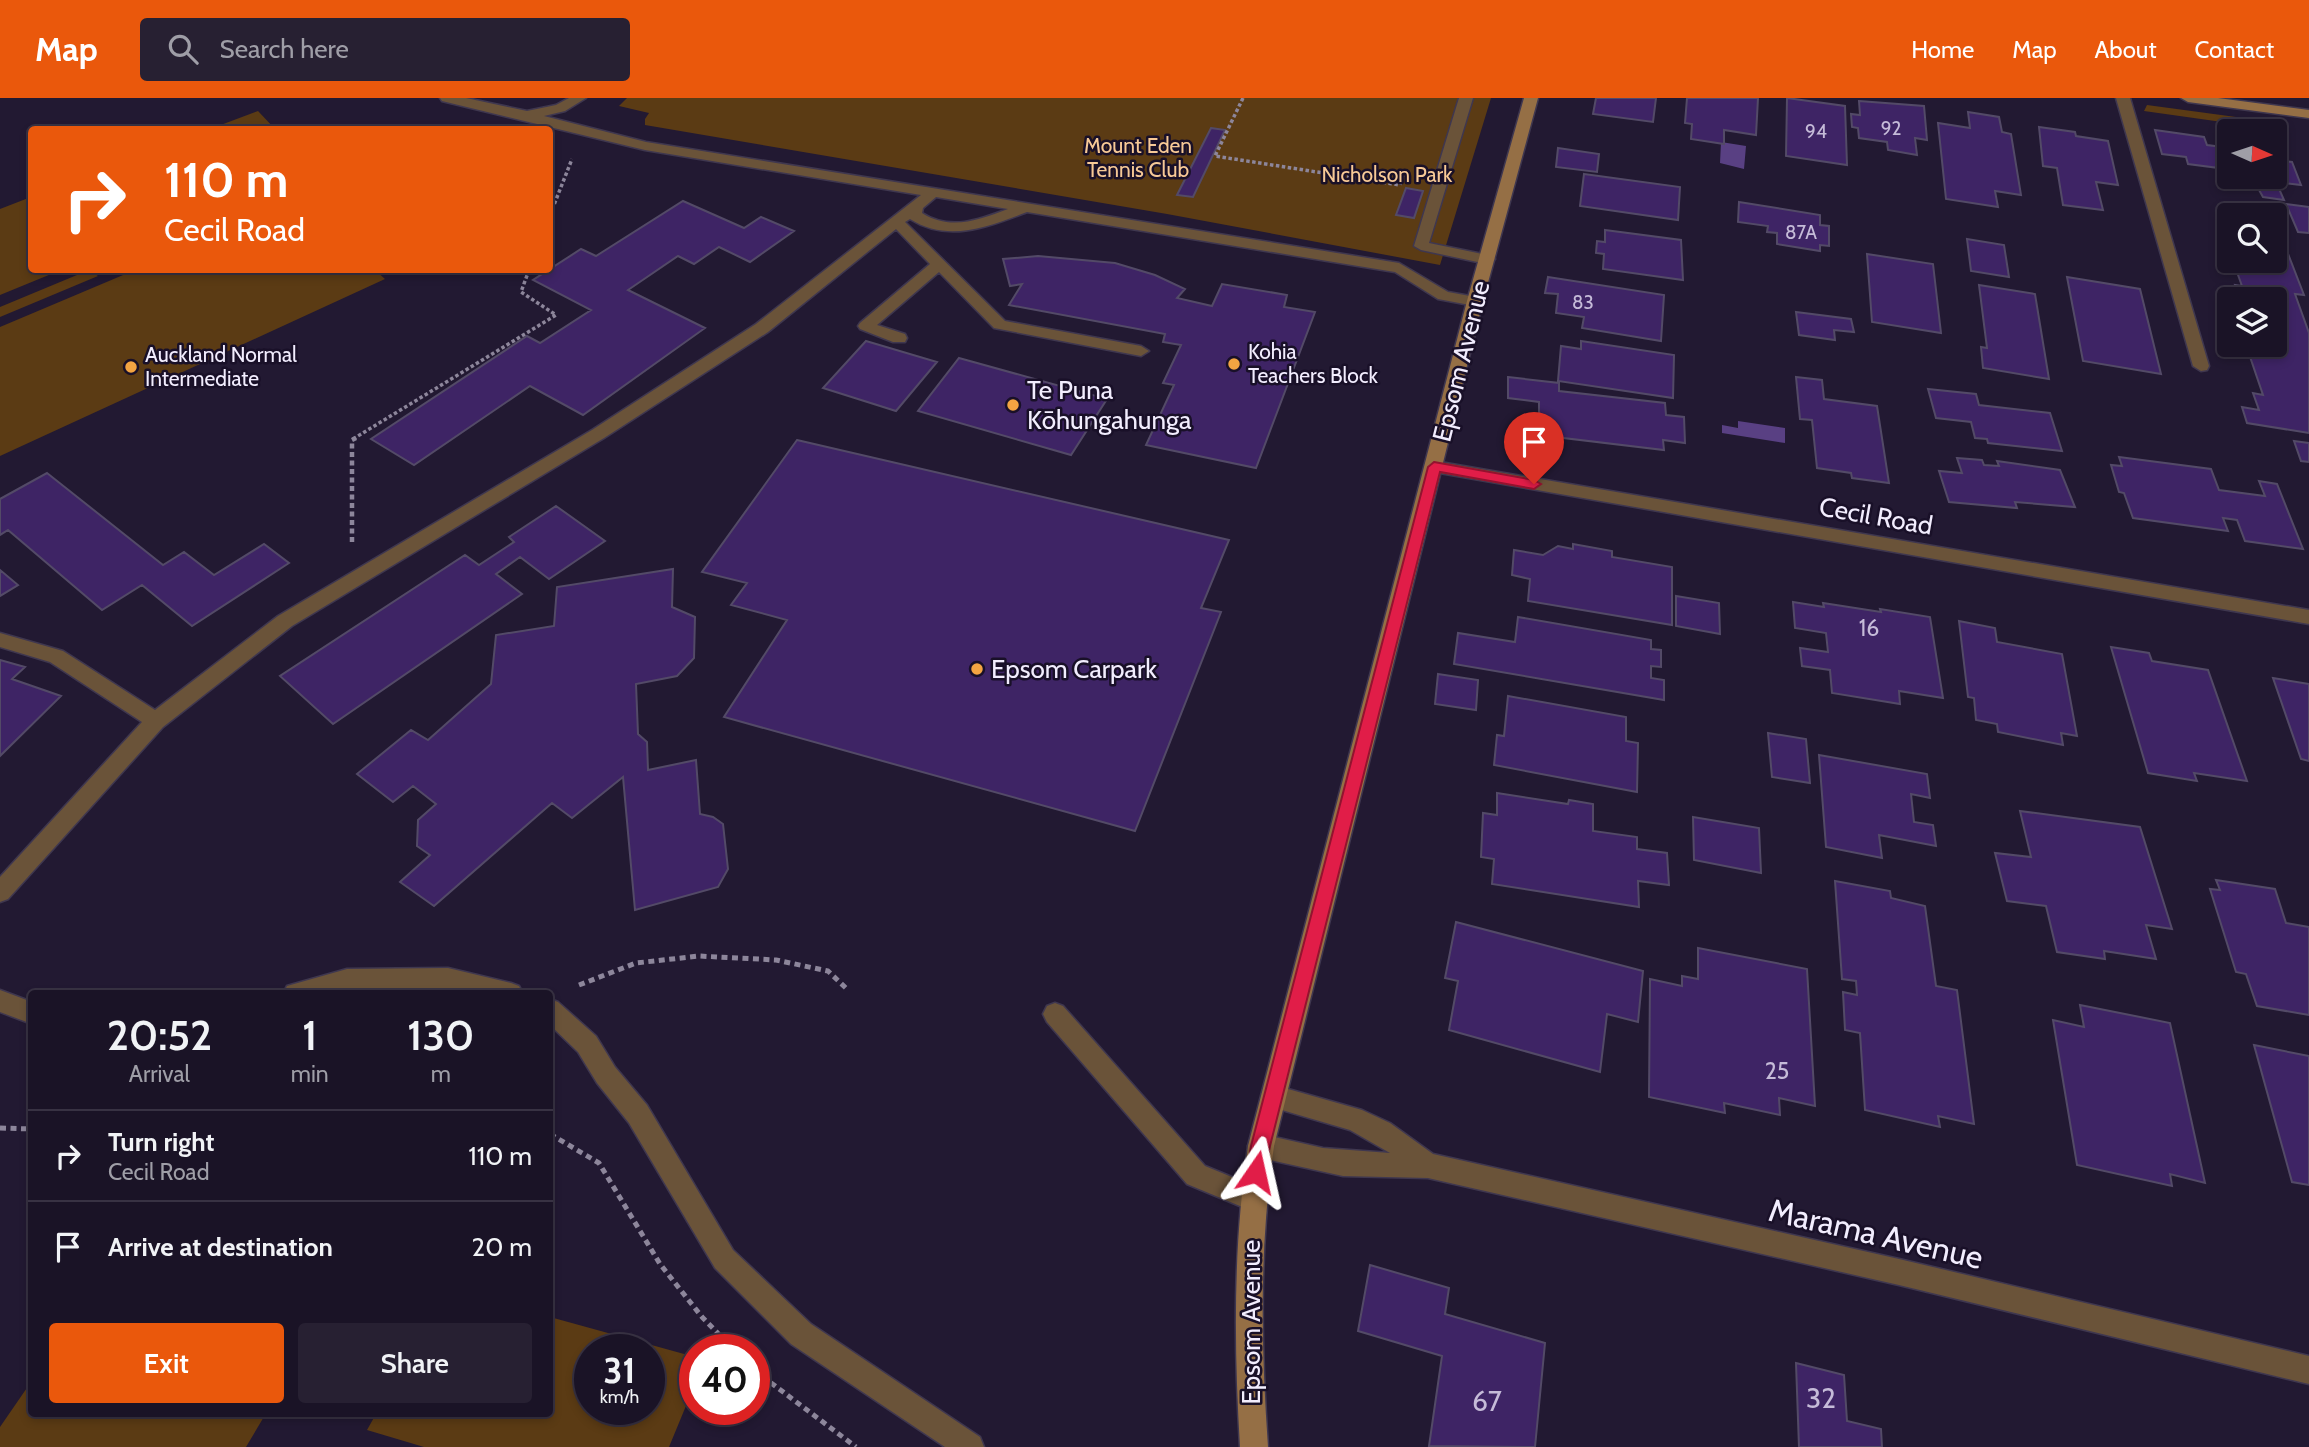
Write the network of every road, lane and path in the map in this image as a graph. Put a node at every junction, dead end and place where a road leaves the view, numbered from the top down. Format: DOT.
graph roads {
  1 [pos="447,98"];
  2 [pos="579,98"];
  3 [pos="1243,98"];
  4 [pos="1466,98"];
  5 [pos="1531,98"];
  6 [pos="2123,98"];
  7 [pos="2188,98"];
  8 [pos="522,114"];
  9 [pos="2309,114"];
  10 [pos="597,133"];
  11 [pos="1404,173"];
  12 [pos="933,193"];
  13 [pos="553,207"];
  14 [pos="916,207"];
  15 [pos="1026,207"];
  16 [pos="897,222"];
  17 [pos="1487,259"];
  18 [pos="939,264"];
  19 [pos="528,273"];
  20 [pos="1475,301"];
  21 [pos="899,338"];
  22 [pos="1141,351"];
  23 [pos="2200,366"];
  24 [pos="1434,467"];
  25 [pos="352,578"];
  26 [pos="2309,617"];
  27 [pos="0,640"];
  28 [pos="156,721"];
  29 [pos="0,892"];
  30 [pos="574,987"];
  31 [pos="310,990"];
  32 [pos="494,990"];
  33 [pos="848,990"];
  34 [pos="0,1001"];
  35 [pos="28,1012"];
  36 [pos="553,1013"];
  37 [pos="1055,1013"];
  38 [pos="1274,1097"];
  39 [pos="0,1128"];
  40 [pos="28,1129"];
  41 [pos="553,1136"];
  42 [pos="1261,1146"];
  43 [pos="1428,1165"];
  44 [pos="1252,1198"];
  45 [pos="718,1334"];
  46 [pos="2309,1370"];
  47 [pos="770,1382"];
  48 [pos="856,1447"];
  49 [pos="970,1447"];
  50 [pos="1254,1447"];
  1 -- 8 [label="street"];
  2 -- 8 [label="street"];
  3 -- 11 [label="path"];
  4 -- 17 [label="street"];
  5 -- 17 [label="street, Epsom Avenue"];
  6 -- 23 [label="street"];
  7 -- 9 [label="street"];
  8 -- 10 [label="street"];
  10 -- 12 [label="street"];
  10 -- 13 [label="path"];
  12 -- 14 [label="street"];
  12 -- 15 [label="street"];
  14 -- 15 [label="street"];
  14 -- 16 [label="street"];
  15 -- 20 [label="street"];
  16 -- 18 [label="street"];
  16 -- 25 [label="street"];
  17 -- 20 [label="street, Epsom Avenue"];
  18 -- 21 [label="street"];
  18 -- 22 [label="street"];
  19 -- 25 [label="path"];
  20 -- 24 [label="street, Epsom Avenue"];
  24 -- 26 [label="street, Cecil Road"];
  24 -- 38 [label="street, Epsom Avenue"];
  25 -- 28 [label="street"];
  27 -- 28 [label="street"];
  28 -- 29 [label="street"];
  30 -- 33 [label="path"];
  31 -- 32 [label="street"];
  34 -- 35 [label="street"];
  36 -- 49 [label="street"];
  37 -- 44 [label="street"];
  38 -- 42 [label="street, Epsom Avenue"];
  38 -- 43 [label="street, Marama Avenue"];
  39 -- 40 [label="path"];
  41 -- 45 [label="path"];
  42 -- 43 [label="street, Marama Avenue"];
  42 -- 44 [label="street, Epsom Avenue"];
  43 -- 46 [label="street, Marama Avenue"];
  44 -- 50 [label="street, Epsom Avenue"];
  47 -- 48 [label="path"];
}
